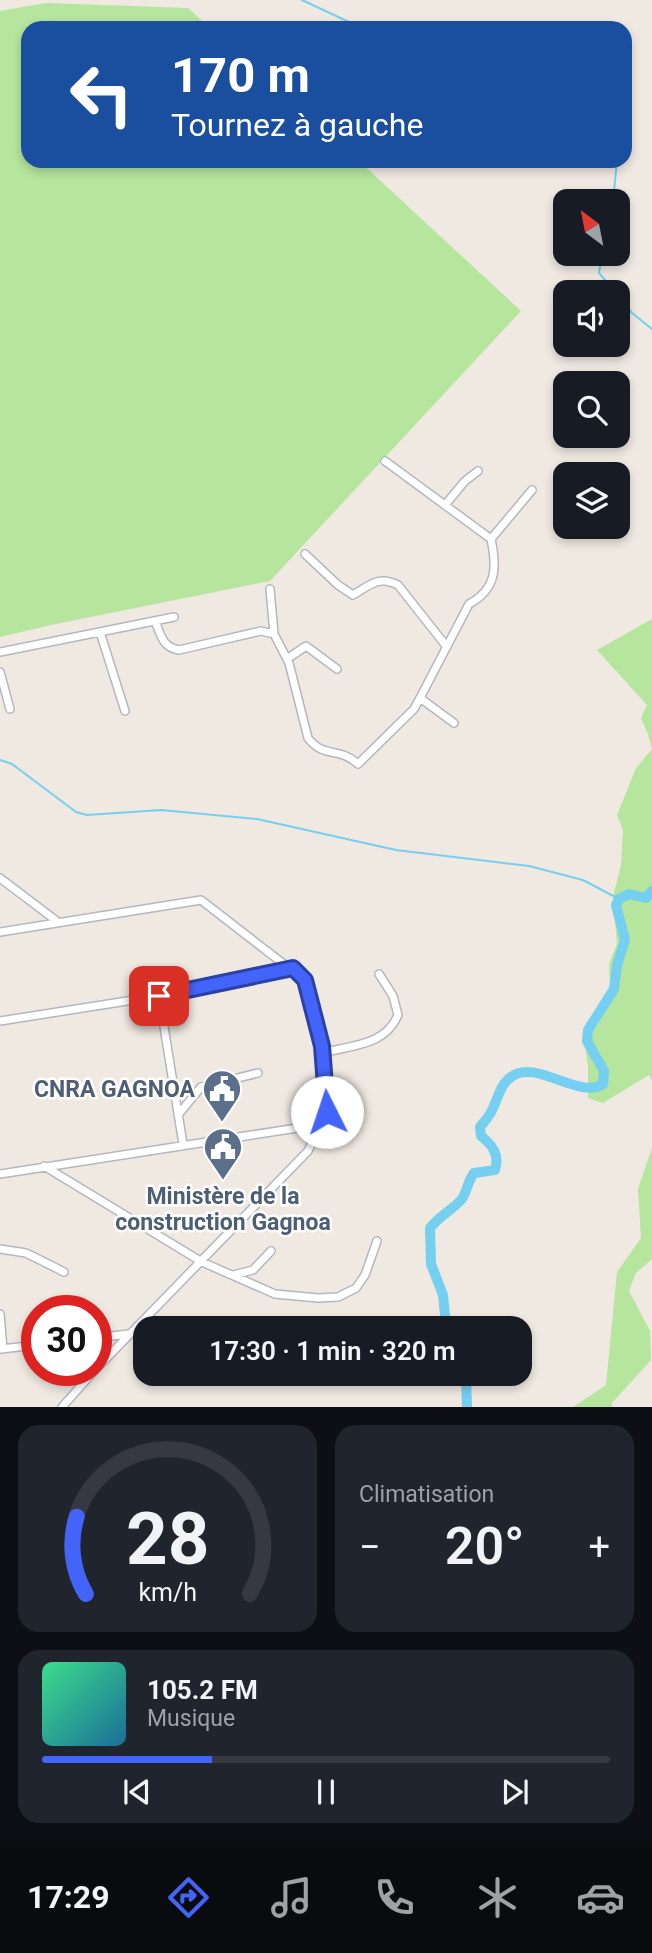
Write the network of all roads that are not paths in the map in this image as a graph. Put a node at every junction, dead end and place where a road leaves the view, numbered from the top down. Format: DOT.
graph roads {
  1 [pos="385,461"];
  2 [pos="478,471"];
  3 [pos="532,490"];
  4 [pos="445,505"];
  5 [pos="491,540"];
  6 [pos="305,554"];
  7 [pos="270,589"];
  8 [pos="174,617"];
  9 [pos="155,621"];
  10 [pos="100,632"];
  11 [pos="274,634"];
  12 [pos="447,647"];
  13 [pos="0,652"];
  14 [pos="287,659"];
  15 [pos="337,669"];
  16 [pos="0,671"];
  17 [pos="420,698"];
  18 [pos="10,709"];
  19 [pos="125,711"];
  20 [pos="454,723"];
  21 [pos="0,878"];
  22 [pos="58,922"];
  23 [pos="0,932"];
  24 [pos="293,968"];
  25 [pos="379,974"];
  26 [pos="159,996"];
  27 [pos="0,1021"];
  28 [pos="323,1053"];
  29 [pos="258,1073"];
  30 [pos="178,1115"];
  31 [pos="323,1124"];
  32 [pos="183,1144"];
  33 [pos="44,1166"];
  34 [pos="0,1174"];
  35 [pos="377,1241"];
  36 [pos="0,1249"];
  37 [pos="271,1251"];
  38 [pos="202,1262"];
  39 [pos="64,1272"];
  40 [pos="233,1275"];
  41 [pos="0,1314"];
  42 [pos="128,1334"];
  43 [pos="112,1336"];
  44 [pos="21,1347"];
  45 [pos="1,1349"];
  46 [pos="112,1352"];
  47 [pos="81,1386"];
  48 [pos="62,1407"];
  1 -- 4 [label="street"];
  2 -- 4 [label="street"];
  3 -- 5 [label="street"];
  4 -- 5 [label="street"];
  5 -- 12 [label="street"];
  6 -- 12 [label="street"];
  7 -- 11 [label="street"];
  8 -- 9 [label="street"];
  9 -- 10 [label="street"];
  9 -- 11 [label="street"];
  10 -- 13 [label="street"];
  10 -- 19 [label="street"];
  11 -- 14 [label="street"];
  12 -- 17 [label="street"];
  14 -- 15 [label="street"];
  14 -- 17 [label="street"];
  16 -- 18 [label="street"];
  17 -- 20 [label="street"];
  21 -- 22 [label="street"];
  22 -- 23 [label="street"];
  22 -- 24 [label="street"];
  24 -- 26 [label="street"];
  24 -- 28 [label="street"];
  25 -- 28 [label="street"];
  26 -- 27 [label="street"];
  26 -- 30 [label="street"];
  28 -- 31 [label="street"];
  29 -- 30 [label="street"];
  30 -- 32 [label="street"];
  31 -- 32 [label="street"];
  31 -- 38 [label="street"];
  32 -- 33 [label="street"];
  33 -- 34 [label="street"];
  33 -- 38 [label="street"];
  35 -- 40 [label="street"];
  36 -- 39 [label="street"];
  37 -- 40 [label="street"];
  38 -- 40 [label="street"];
  38 -- 42 [label="street"];
  41 -- 45 [label="street"];
  42 -- 43 [label="street"];
  42 -- 46 [label="street"];
  44 -- 45 [label="street"];
  47 -- 48 [label="street"];
}
